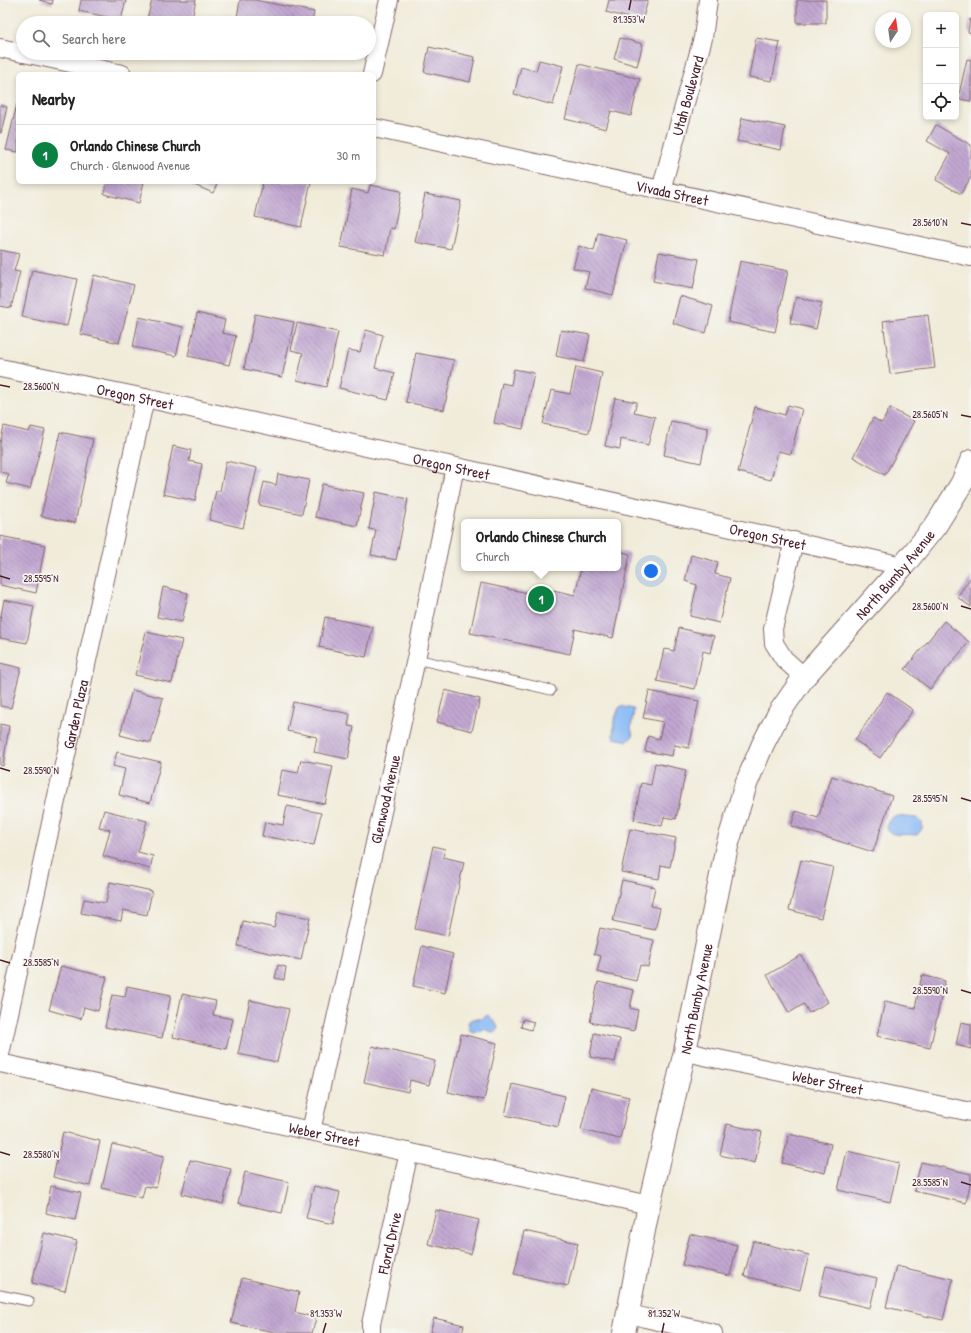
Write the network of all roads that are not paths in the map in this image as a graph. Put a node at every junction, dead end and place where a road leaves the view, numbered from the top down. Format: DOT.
graph roads {
  1 [pos="389,0"];
  2 [pos="708,0"];
  3 [pos="0,48"];
  4 [pos="16,51"];
  5 [pos="376,57"];
  6 [pos="57,60"];
  7 [pos="375,60"];
  8 [pos="113,72"];
  9 [pos="372,72"];
  10 [pos="376,128"];
  11 [pos="661,190"];
  12 [pos="971,256"];
  13 [pos="0,368"];
  14 [pos="145,398"];
  15 [pos="971,461"];
  16 [pos="455,467"];
  17 [pos="794,541"];
  18 [pos="904,566"];
  19 [pos="416,659"];
  20 [pos="804,677"];
  21 [pos="551,690"];
  22 [pos="685,1051"];
  23 [pos="0,1054"];
  24 [pos="0,1063"];
  25 [pos="971,1112"];
  26 [pos="311,1131"];
  27 [pos="409,1152"];
  28 [pos="650,1205"];
  29 [pos="0,1295"];
  30 [pos="29,1302"];
  31 [pos="626,1323"];
  32 [pos="371,1333"];
  33 [pos="713,1333"];
  1 -- 5 [label="street"];
  2 -- 11 [label="street, Utah Boulevard"];
  3 -- 4 [label="street"];
  6 -- 8 [label="street"];
  7 -- 9 [label="street"];
  10 -- 11 [label="street, Vivada Street"];
  11 -- 12 [label="street, Vivada Street"];
  13 -- 14 [label="street, Oregon Street"];
  14 -- 16 [label="street, Oregon Street"];
  14 -- 23 [label="street, Garden Plaza"];
  15 -- 18 [label="street, North Bumby Avenue"];
  16 -- 17 [label="street, Oregon Street"];
  16 -- 19 [label="street, Glenwood Avenue"];
  17 -- 18 [label="street, Oregon Street"];
  17 -- 20 [label="street"];
  18 -- 20 [label="street, North Bumby Avenue"];
  19 -- 21 [label="lane"];
  19 -- 26 [label="street, Glenwood Avenue"];
  20 -- 22 [label="street, North Bumby Avenue"];
  22 -- 25 [label="street, Weber Street"];
  22 -- 28 [label="street, North Bumby Avenue"];
  24 -- 26 [label="street, Weber Street"];
  26 -- 27 [label="street, Weber Street"];
  27 -- 28 [label="street, Weber Street"];
  27 -- 32 [label="street, Floral Drive"];
  28 -- 31 [label="street, North Bumby Avenue"];
  29 -- 30 [label="lane"];
  31 -- 33 [label="street"];
}
